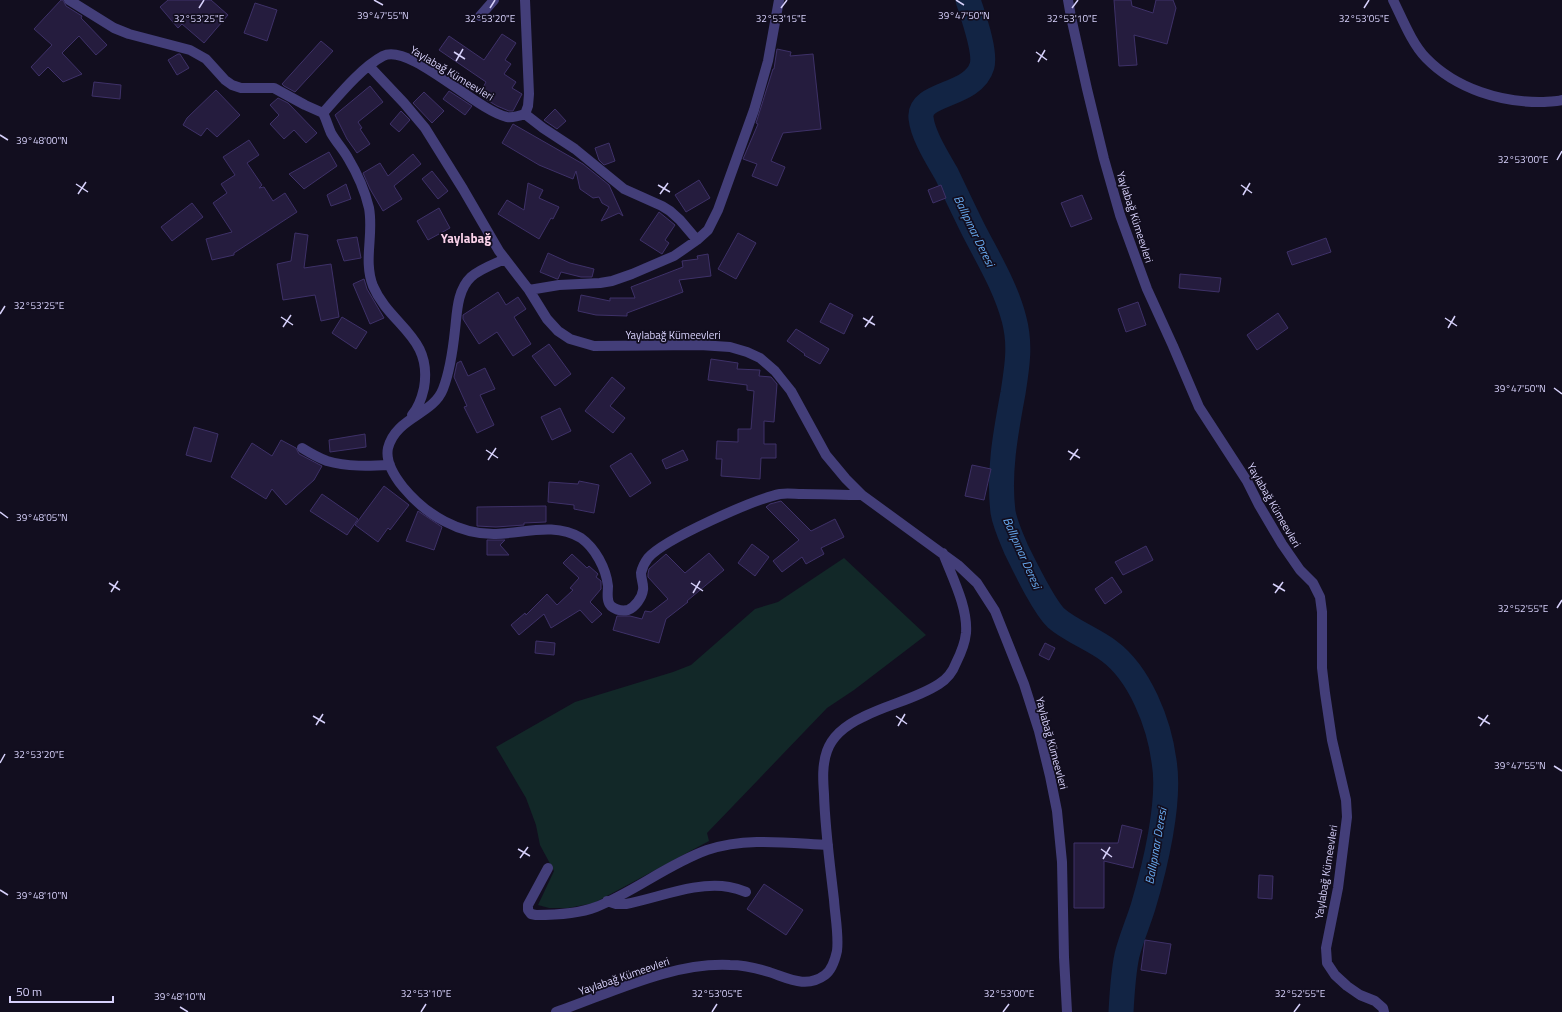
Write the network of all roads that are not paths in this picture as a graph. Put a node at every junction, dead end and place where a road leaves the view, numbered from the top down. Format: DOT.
graph roads {
  1 [pos="69,0"];
  2 [pos="494,0"];
  3 [pos="525,0"];
  4 [pos="779,0"];
  5 [pos="1068,0"];
  6 [pos="1393,0"];
  7 [pos="480,16"];
  8 [pos="369,66"];
  9 [pos="1562,100"];
  10 [pos="323,113"];
  11 [pos="524,114"];
  12 [pos="697,240"];
  13 [pos="505,259"];
  14 [pos="529,290"];
  15 [pos="402,425"];
  16 [pos="302,448"];
  17 [pos="390,465"];
  18 [pos="862,495"];
  19 [pos="943,553"];
  20 [pos="828,845"];
  21 [pos="548,868"];
  22 [pos="746,892"];
  23 [pos="607,902"];
  24 [pos="556,1012"];
  25 [pos="1067,1012"];
  26 [pos="1384,1012"];
  1 -- 10 [label="street"];
  2 -- 7 [label="street"];
  3 -- 11 [label="street"];
  4 -- 12 [label="street"];
  5 -- 26 [label="street, Yaylabağ Kümeevleri"];
  6 -- 9 [label="street"];
  8 -- 10 [label="street, Yaylabağ Kümeevleri"];
  8 -- 11 [label="street, Yaylabağ Kümeevleri"];
  8 -- 13 [label="street, Yaylabağ Kümeevleri"];
  10 -- 15 [label="street"];
  11 -- 12 [label="street"];
  12 -- 14 [label="street"];
  13 -- 14 [label="street, Yaylabağ Kümeevleri"];
  13 -- 15 [label="street"];
  14 -- 18 [label="street, Yaylabağ Kümeevleri"];
  15 -- 17 [label="street"];
  16 -- 17 [label="street"];
  17 -- 18 [label="street"];
  18 -- 19 [label="street, Yaylabağ Kümeevleri"];
  19 -- 20 [label="street, Yaylabağ Kümeevleri"];
  19 -- 25 [label="street, Yaylabağ Kümeevleri"];
  20 -- 23 [label="street"];
  20 -- 24 [label="street, Yaylabağ Kümeevleri"];
  21 -- 23 [label="street"];
  22 -- 23 [label="street"];
}
